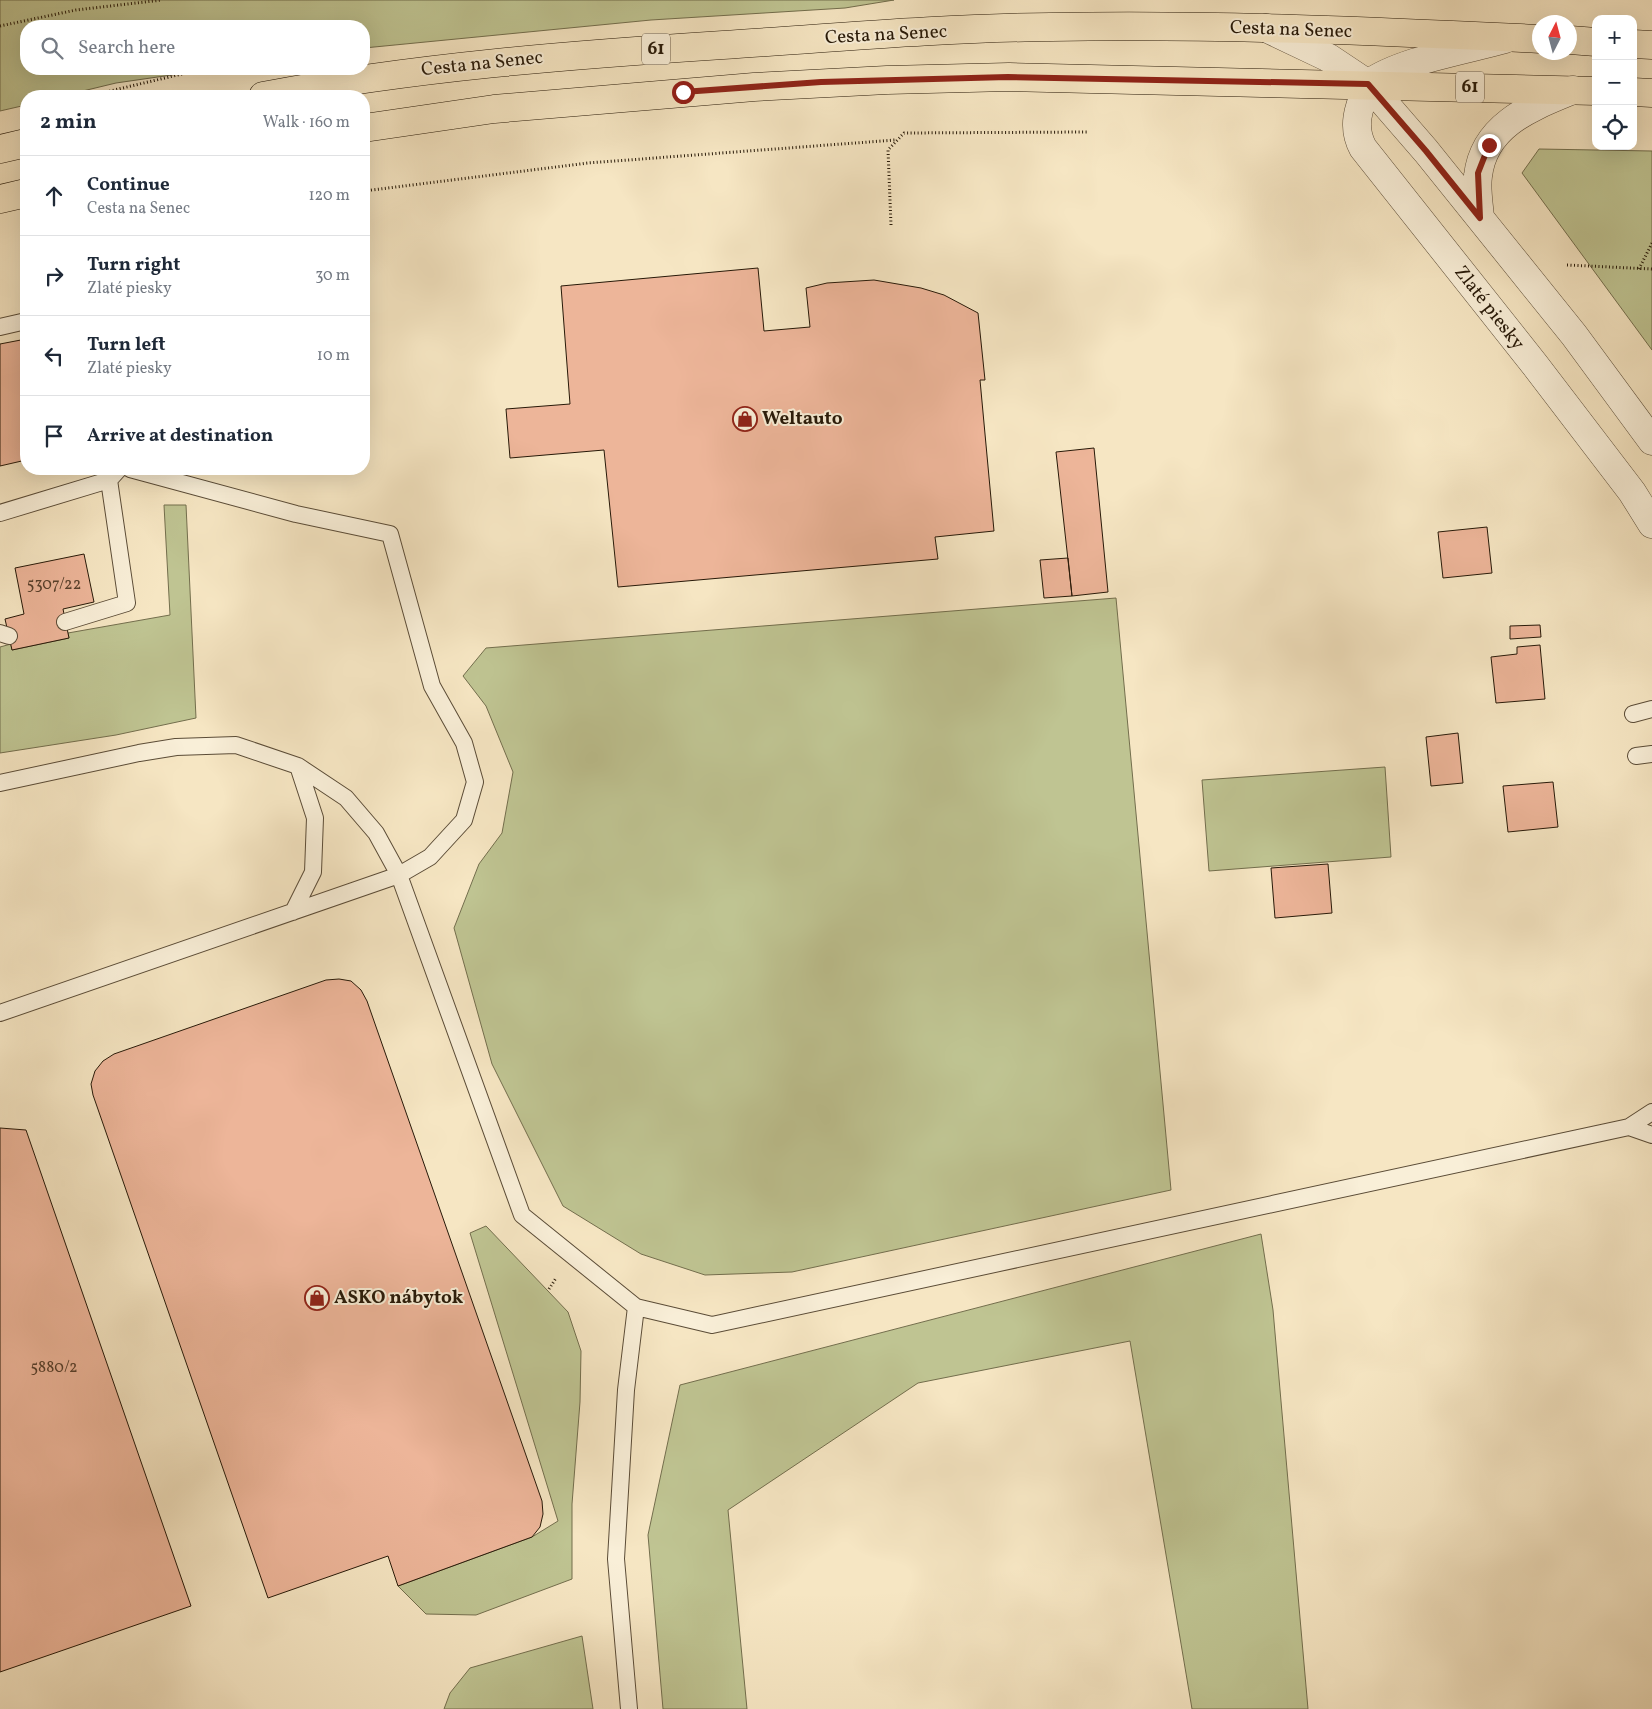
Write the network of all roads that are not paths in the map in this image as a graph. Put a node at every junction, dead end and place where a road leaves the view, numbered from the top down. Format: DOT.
graph roads {
  1 [pos="1266,28"];
  2 [pos="1512,38"];
  3 [pos="1532,39"];
  4 [pos="1577,41"];
  5 [pos="1592,42"];
  6 [pos="1637,44"];
  7 [pos="1652,44"];
  8 [pos="1368,84"];
  9 [pos="299,90"];
  10 [pos="1584,90"];
  11 [pos="1637,92"];
  12 [pos="1652,93"];
  13 [pos="370,127"];
  14 [pos="20,144"];
  15 [pos="0,149"];
  16 [pos="20,194"];
  17 [pos="0,199"];
  18 [pos="1480,218"];
  19 [pos="20,322"];
  20 [pos="0,327"];
  21 [pos="1652,442"];
  22 [pos="111,475"];
  23 [pos="114,475"];
  24 [pos="152,475"];
  25 [pos="0,513"];
  26 [pos="1652,524"];
  27 [pos="66,622"];
  28 [pos="1652,709"];
  29 [pos="1633,714"];
  30 [pos="298,766"];
  31 [pos="0,783"];
  32 [pos="399,875"];
  33 [pos="293,912"];
  34 [pos="0,1013"];
  35 [pos="1652,1112"];
  36 [pos="1629,1127"];
  37 [pos="1652,1136"];
  38 [pos="636,1307"];
  39 [pos="629,1709"];
  1 -- 2 [label="main road, Cesta na Senec / 61"];
  1 -- 8 [label="street"];
  1 -- 9 [label="main road, Cesta na Senec / 61"];
  2 -- 3 [label="main road, Cesta na Senec / 61"];
  2 -- 8 [label="street, Cesta na Senec"];
  4 -- 5 [label="main road"];
  6 -- 7 [label="main road"];
  8 -- 10 [label="main road, Cesta na Senec / 61"];
  8 -- 13 [label="main road, Cesta na Senec / 61"];
  8 -- 18 [label="street"];
  8 -- 26 [label="street, Zlaté piesky"];
  10 -- 18 [label="street"];
  11 -- 12 [label="main road"];
  14 -- 15 [label="main road"];
  16 -- 17 [label="main road"];
  18 -- 21 [label="street"];
  19 -- 20 [label="lane"];
  22 -- 25 [label="lane"];
  23 -- 27 [label="lane"];
  24 -- 32 [label="lane"];
  28 -- 29 [label="lane"];
  30 -- 31 [label="lane"];
  30 -- 32 [label="lane"];
  30 -- 33 [label="lane"];
  32 -- 33 [label="lane"];
  32 -- 38 [label="lane"];
  33 -- 34 [label="lane"];
  35 -- 36 [label="lane"];
  36 -- 37 [label="lane"];
  36 -- 38 [label="lane"];
  38 -- 39 [label="lane"];
}
